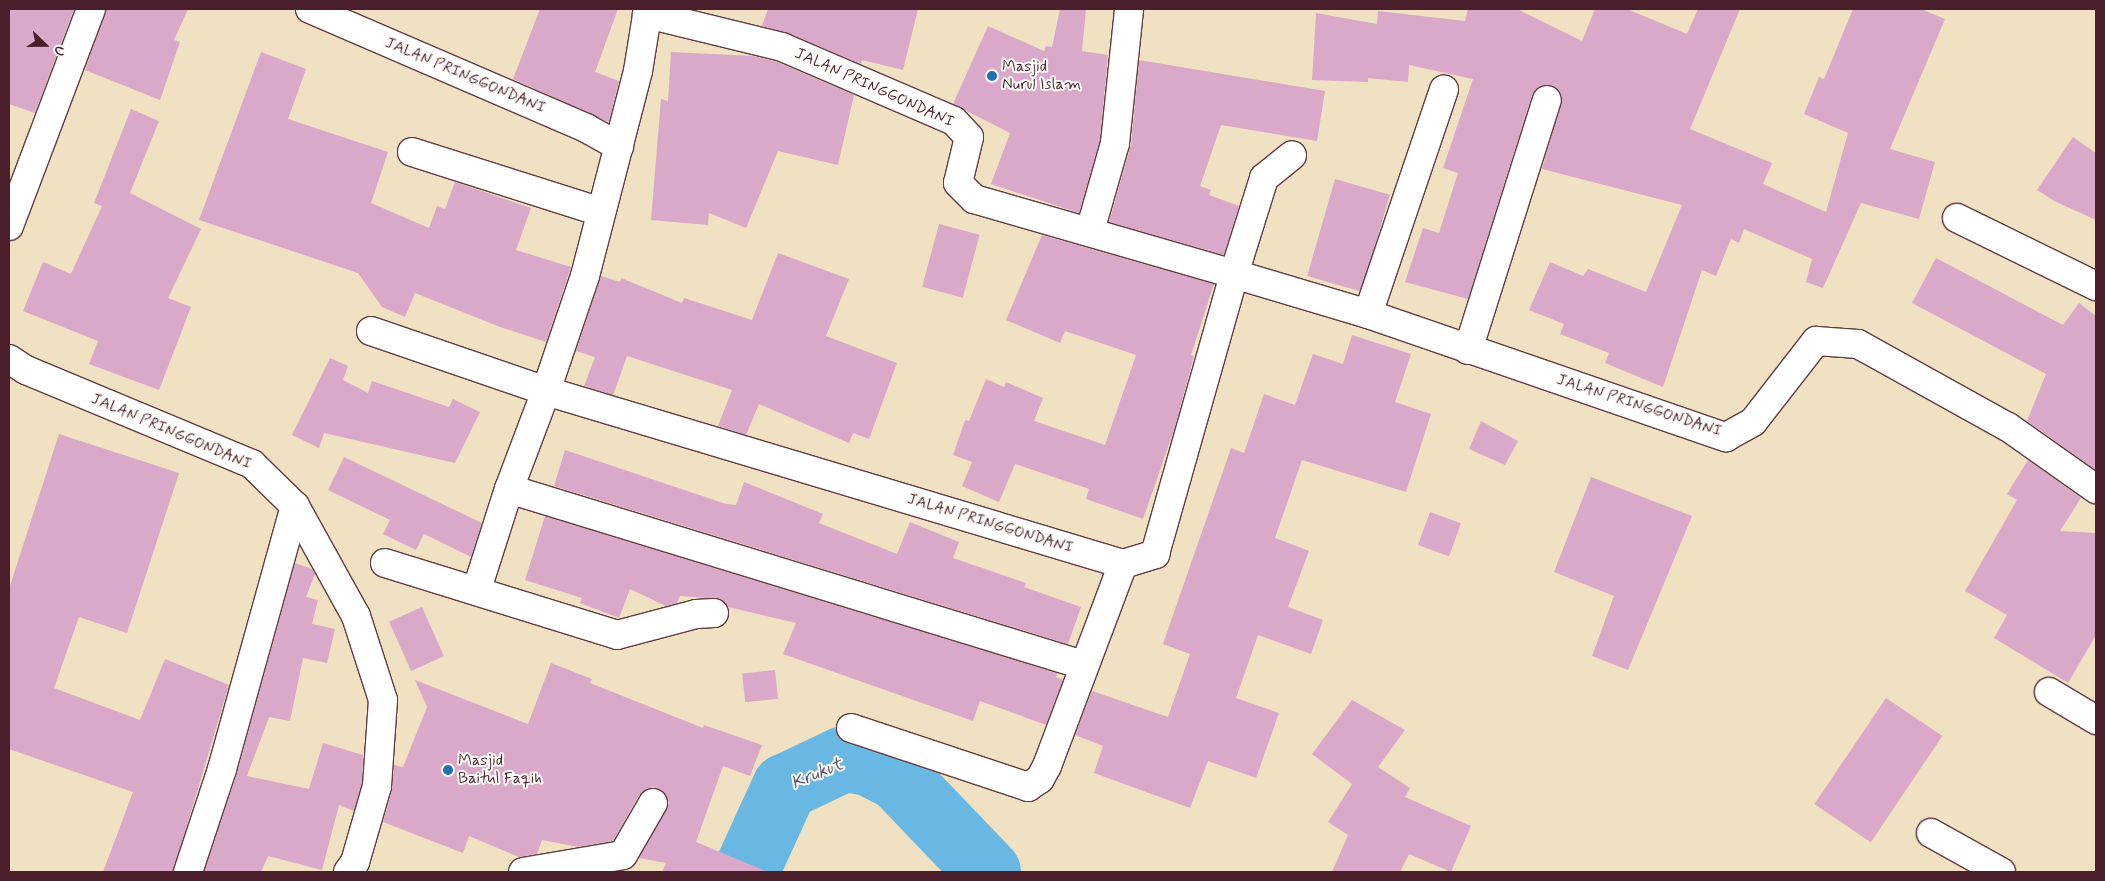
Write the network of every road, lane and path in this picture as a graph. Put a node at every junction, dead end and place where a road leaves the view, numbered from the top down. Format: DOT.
graph roads {
  1 [pos="91,9"];
  2 [pos="310,9"];
  3 [pos="1129,9"];
  4 [pos="648,11"];
  5 [pos="1444,90"];
  6 [pos="1547,100"];
  7 [pos="619,146"];
  8 [pos="412,152"];
  9 [pos="1292,155"];
  10 [pos="601,212"];
  11 [pos="1957,218"];
  12 [pos="9,226"];
  13 [pos="1090,231"];
  14 [pos="1234,274"];
  15 [pos="2096,286"];
  16 [pos="1368,314"];
  17 [pos="371,331"];
  18 [pos="1468,350"];
  19 [pos="9,359"];
  20 [pos="546,391"];
  21 [pos="509,489"];
  22 [pos="2096,489"];
  23 [pos="295,506"];
  24 [pos="385,563"];
  25 [pos="1123,564"];
  26 [pos="477,589"];
  27 [pos="714,613"];
  28 [pos="1083,665"];
  29 [pos="2049,692"];
  30 [pos="2096,720"];
  31 [pos="851,728"];
  32 [pos="653,803"];
  33 [pos="1931,833"];
  34 [pos="188,872"];
  35 [pos="348,872"];
  36 [pos="523,872"];
  37 [pos="2001,872"];
  1 -- 12 [label="street"];
  2 -- 7 [label="street, JALAN PRINGGONDANI"];
  3 -- 13 [label="street"];
  4 -- 7 [label="street, JALAN PRINGGONDANI"];
  4 -- 13 [label="street, JALAN PRINGGONDANI"];
  5 -- 16 [label="street"];
  6 -- 18 [label="street"];
  7 -- 10 [label="street, JALAN PRINGGONDANI"];
  8 -- 10 [label="street"];
  9 -- 14 [label="street"];
  10 -- 20 [label="street, JALAN PRINGGONDANI"];
  11 -- 15 [label="street"];
  13 -- 14 [label="street, JALAN PRINGGONDANI"];
  14 -- 16 [label="street, JALAN PRINGGONDANI"];
  14 -- 25 [label="street"];
  16 -- 18 [label="street, JALAN PRINGGONDANI"];
  17 -- 20 [label="street"];
  18 -- 22 [label="street, JALAN PRINGGONDANI"];
  19 -- 23 [label="street, JALAN PRINGGONDANI"];
  20 -- 21 [label="street, JALAN PRINGGONDANI"];
  20 -- 25 [label="street, JALAN PRINGGONDANI"];
  21 -- 26 [label="street, JALAN PRINGGONDANI"];
  21 -- 28 [label="street"];
  23 -- 34 [label="street"];
  23 -- 35 [label="street, JALAN PRINGGONDANI"];
  24 -- 26 [label="street"];
  25 -- 28 [label="street"];
  26 -- 27 [label="street"];
  28 -- 31 [label="street"];
  29 -- 30 [label="street"];
  32 -- 36 [label="street"];
  33 -- 37 [label="street"];
}
